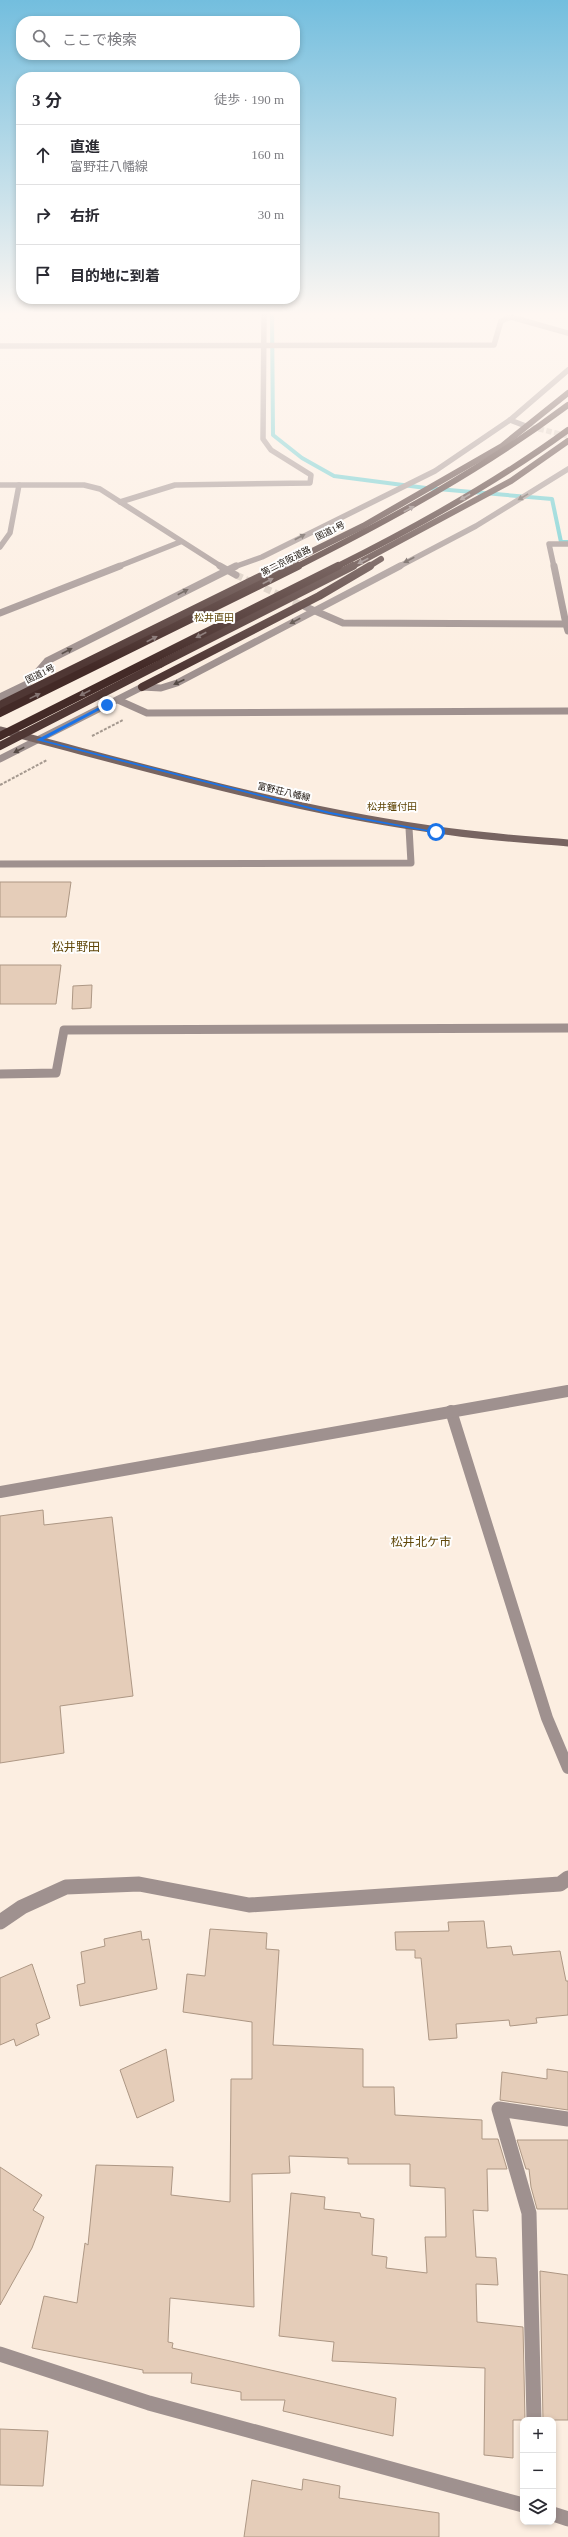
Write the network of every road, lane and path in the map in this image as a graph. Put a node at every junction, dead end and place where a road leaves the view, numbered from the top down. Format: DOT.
graph roads {
  1 [pos="263,430"];
  2 [pos="495,430"];
  3 [pos="521,430"];
  4 [pos="533,430"];
  5 [pos="568,430"];
  6 [pos="568,441"];
  7 [pos="568,469"];
  8 [pos="0,484"];
  9 [pos="19,485"];
  10 [pos="120,502"];
  11 [pos="382,516"];
  12 [pos="410,537"];
  13 [pos="180,542"];
  14 [pos="568,544"];
  15 [pos="0,547"];
  16 [pos="228,570"];
  17 [pos="236,574"];
  18 [pos="306,607"];
  19 [pos="314,611"];
  20 [pos="0,614"];
  21 [pos="566,624"];
  22 [pos="568,631"];
  23 [pos="27,684"];
  24 [pos="142,687"];
  25 [pos="0,697"];
  26 [pos="118,700"];
  27 [pos="0,705"];
  28 [pos="568,711"];
  29 [pos="0,713"];
  30 [pos="0,730"];
  31 [pos="0,736"];
  32 [pos="38,740"];
  33 [pos="0,746"];
  34 [pos="0,759"];
  35 [pos="409,828"];
  36 [pos="568,843"];
  37 [pos="0,864"];
  38 [pos="568,1028"];
  39 [pos="0,1074"];
  40 [pos="568,1391"];
  41 [pos="450,1411"];
  42 [pos="0,1492"];
  43 [pos="568,1768"];
  44 [pos="568,1878"];
  45 [pos="0,1922"];
  46 [pos="568,2119"];
  47 [pos="0,2354"];
  48 [pos="534,2417"];
  49 [pos="520,2504"];
  50 [pos="556,2515"];
  51 [pos="568,2519"];
  1 -- 10 [label="street"];
  16 -- 2 [label="street, one-way"];
  3 -- 11 [label="highway, 国道1号"];
  29 -- 4 [label="highway, 第二京阪道路, one-way, bridge"];
  5 -- 31 [label="highway, one-way, bridge"];
  6 -- 12 [label="highway"];
  7 -- 19 [label="street, one-way"];
  8 -- 9 [label="street"];
  9 -- 10 [label="street"];
  9 -- 15 [label="street"];
  10 -- 13 [label="street"];
  11 -- 23 [label="highway"];
  11 -- 27 [label="highway, 国道1号"];
  12 -- 24 [label="highway"];
  12 -- 33 [label="highway, one-way, bridge"];
  13 -- 16 [label="street"];
  13 -- 20 [label="street"];
  14 -- 21 [label="street"];
  16 -- 17 [label="street"];
  23 -- 16 [label="street, one-way"];
  18 -- 19 [label="street"];
  19 -- 21 [label="street"];
  19 -- 24 [label="street, one-way"];
  21 -- 22 [label="street"];
  23 -- 25 [label="street"];
  24 -- 26 [label="street"];
  26 -- 28 [label="street"];
  26 -- 32 [label="street"];
  30 -- 32 [label="main road, 富野荘八幡線"];
  32 -- 34 [label="street, one-way"];
  32 -- 35 [label="main road, 富野荘八幡線"];
  35 -- 36 [label="main road, 富野荘八幡線"];
  35 -- 37 [label="street"];
  38 -- 39 [label="street"];
  40 -- 41 [label="street"];
  41 -- 42 [label="street"];
  41 -- 43 [label="street"];
  44 -- 45 [label="street"];
  46 -- 48 [label="street"];
  47 -- 49 [label="street"];
  50 -- 51 [label="street"];
}
